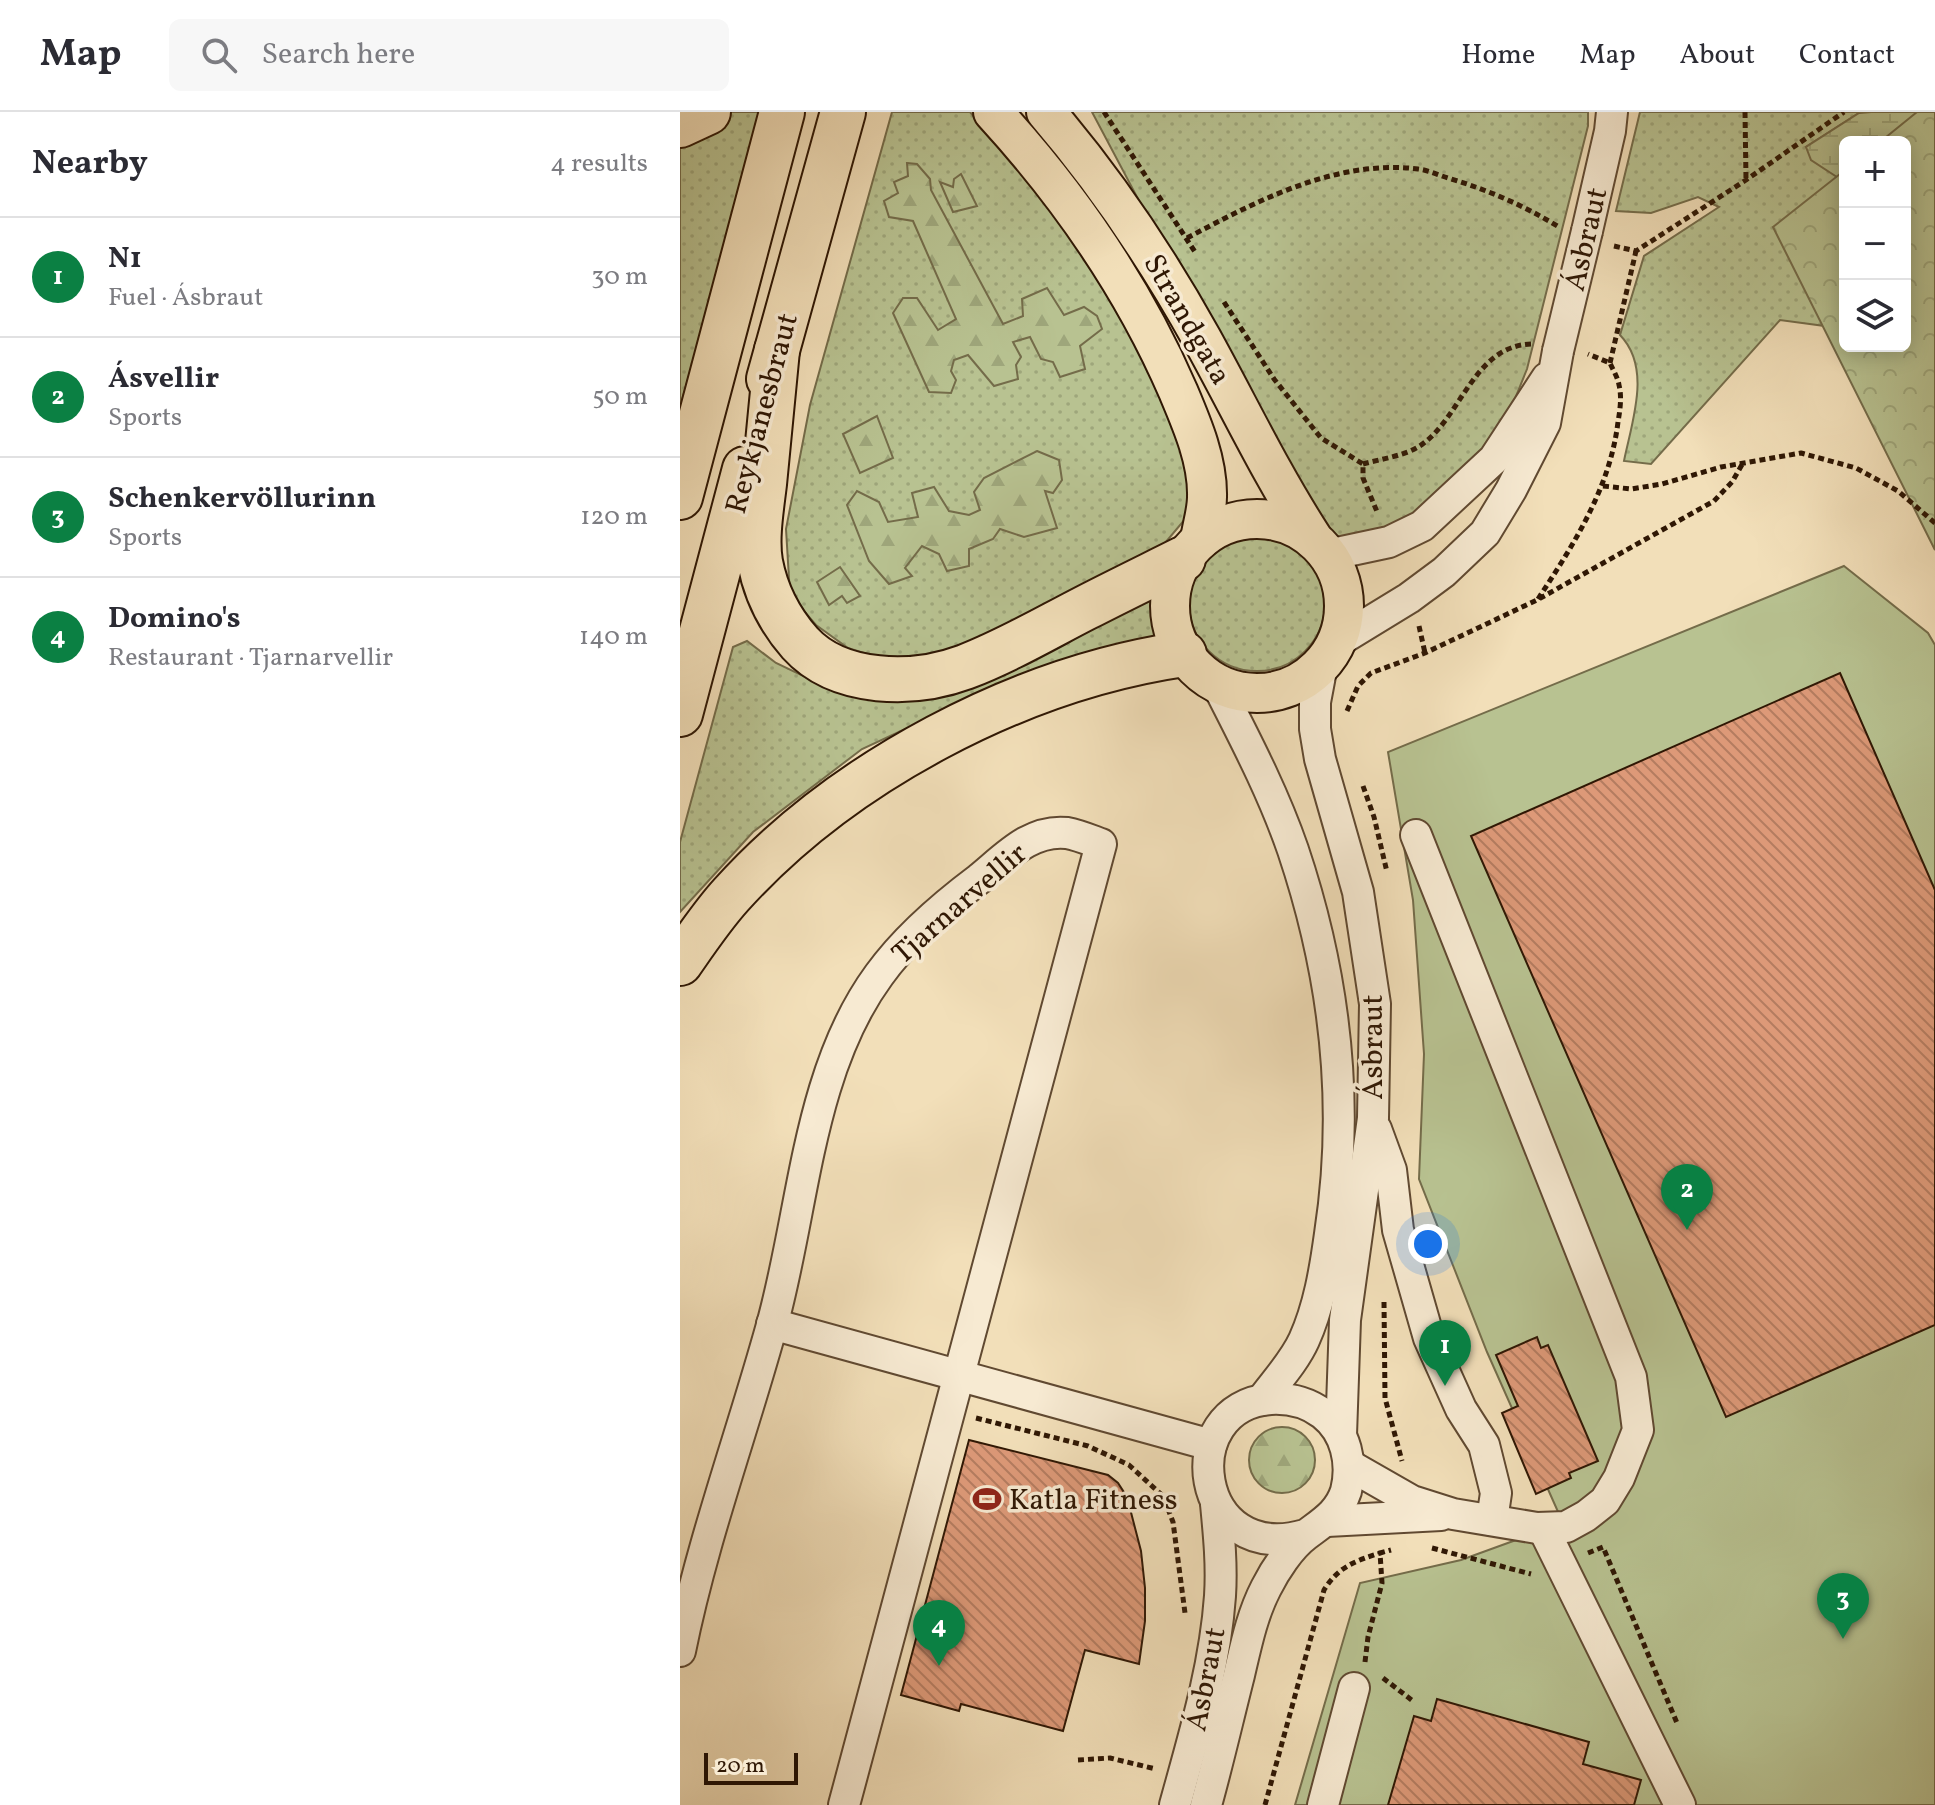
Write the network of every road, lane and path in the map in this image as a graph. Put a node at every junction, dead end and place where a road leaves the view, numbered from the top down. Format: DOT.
graph roads {
  1 [pos="708,112"];
  2 [pos="782,112"];
  3 [pos="843,112"];
  4 [pos="993,112"];
  5 [pos="1046,112"];
  6 [pos="1104,112"];
  7 [pos="1612,112"];
  8 [pos="1745,112"];
  9 [pos="1844,112"];
  10 [pos="680,125"];
  11 [pos="1746,180"];
  12 [pos="1575,230"];
  13 [pos="1187,238"];
  14 [pos="1622,249"];
  15 [pos="1636,251"];
  16 [pos="1199,261"];
  17 [pos="1220,295"];
  18 [pos="777,350"];
  19 [pos="1551,354"];
  20 [pos="1595,356"];
  21 [pos="1610,363"];
  22 [pos="1743,463"];
  23 [pos="1363,464"];
  24 [pos="1603,486"];
  25 [pos="680,497"];
  26 [pos="1381,521"];
  27 [pos="1935,523"];
  28 [pos="1320,546"];
  29 [pos="1192,549"];
  30 [pos="1537,600"];
  31 [pos="1419,624"];
  32 [pos="1184,654"];
  33 [pos="1330,654"];
  34 [pos="1217,684"];
  35 [pos="680,714"];
  36 [pos="1416,835"];
  37 [pos="680,963"];
  38 [pos="1373,1118"];
  39 [pos="1385,1287"];
  40 [pos="772,1324"];
  41 [pos="959,1376"];
  42 [pos="1262,1400"];
  43 [pos="949,1412"];
  44 [pos="1341,1435"];
  45 [pos="1211,1445"];
  46 [pos="1349,1465"];
  47 [pos="1403,1473"];
  48 [pos="1216,1504"];
  49 [pos="1453,1514"];
  50 [pos="1492,1520"];
  51 [pos="1316,1528"];
  52 [pos="1543,1528"];
  53 [pos="1379,1541"];
  54 [pos="1380,1553"];
  55 [pos="1185,1625"];
  56 [pos="680,1651"];
  57 [pos="1365,1675"];
  58 [pos="1413,1701"];
  59 [pos="1160,1756"];
  60 [pos="1078,1760"];
  61 [pos="1156,1769"];
  62 [pos="1153,1781"];
  63 [pos="844,1805"];
  64 [pos="1175,1805"];
  65 [pos="1206,1805"];
  66 [pos="1265,1805"];
  67 [pos="1323,1805"];
  68 [pos="1680,1805"];
  1 -- 10 [label="highway"];
  2 -- 25 [label="highway, Reykjanesbraut"];
  3 -- 18 [label="highway, Reykjanesbraut"];
  4 -- 29 [label="main road, Strandgata"];
  5 -- 28 [label="main road, Strandgata"];
  6 -- 13 [label="path"];
  7 -- 12 [label="street, Ásbraut"];
  8 -- 11 [label="path"];
  9 -- 11 [label="path"];
  11 -- 15 [label="path"];
  12 -- 13 [label="path"];
  12 -- 19 [label="street, Ásbraut, bridge"];
  13 -- 16 [label="path"];
  14 -- 15 [label="path"];
  15 -- 21 [label="path"];
  17 -- 23 [label="path"];
  18 -- 29 [label="highway"];
  18 -- 35 [label="highway, Reykjanesbraut"];
  19 -- 23 [label="path"];
  19 -- 28 [label="street, Ásbraut"];
  19 -- 33 [label="street, Ásbraut"];
  20 -- 21 [label="path"];
  21 -- 24 [label="path"];
  22 -- 24 [label="path"];
  22 -- 27 [label="path"];
  22 -- 30 [label="path"];
  23 -- 26 [label="path"];
  24 -- 30 [label="path"];
  28 -- 29 [label="main road"];
  28 -- 33 [label="main road"];
  29 -- 32 [label="main road"];
  30 -- 31 [label="path"];
  32 -- 34 [label="main road"];
  32 -- 37 [label="highway"];
  33 -- 34 [label="main road"];
  33 -- 38 [label="street, Ásbraut"];
  34 -- 42 [label="street, Ásbraut"];
  36 -- 52 [label="street"];
  38 -- 44 [label="street, Ásbraut"];
  38 -- 50 [label="street"];
  39 -- 47 [label="path"];
  40 -- 41 [label="street"];
  40 -- 41 [label="street, Tjarnarvellir"];
  40 -- 56 [label="street, Tjarnarvellir"];
  41 -- 43 [label="street, Tjarnarvellir"];
  41 -- 45 [label="street"];
  42 -- 44 [label="street"];
  42 -- 45 [label="street"];
  43 -- 55 [label="path"];
  43 -- 63 [label="street, Tjarnarvellir"];
  44 -- 46 [label="street"];
  45 -- 48 [label="street"];
  46 -- 49 [label="street"];
  46 -- 51 [label="street"];
  48 -- 51 [label="street"];
  48 -- 64 [label="street, Ásbraut"];
  49 -- 50 [label="street"];
  49 -- 51 [label="street"];
  50 -- 52 [label="street"];
  51 -- 65 [label="street, Ásbraut"];
  52 -- 68 [label="street"];
  53 -- 54 [label="path"];
  54 -- 57 [label="path"];
  54 -- 66 [label="path"];
  57 -- 58 [label="path"];
  57 -- 67 [label="street"];
  59 -- 61 [label="path"];
  60 -- 61 [label="path"];
  61 -- 62 [label="path"];
}
